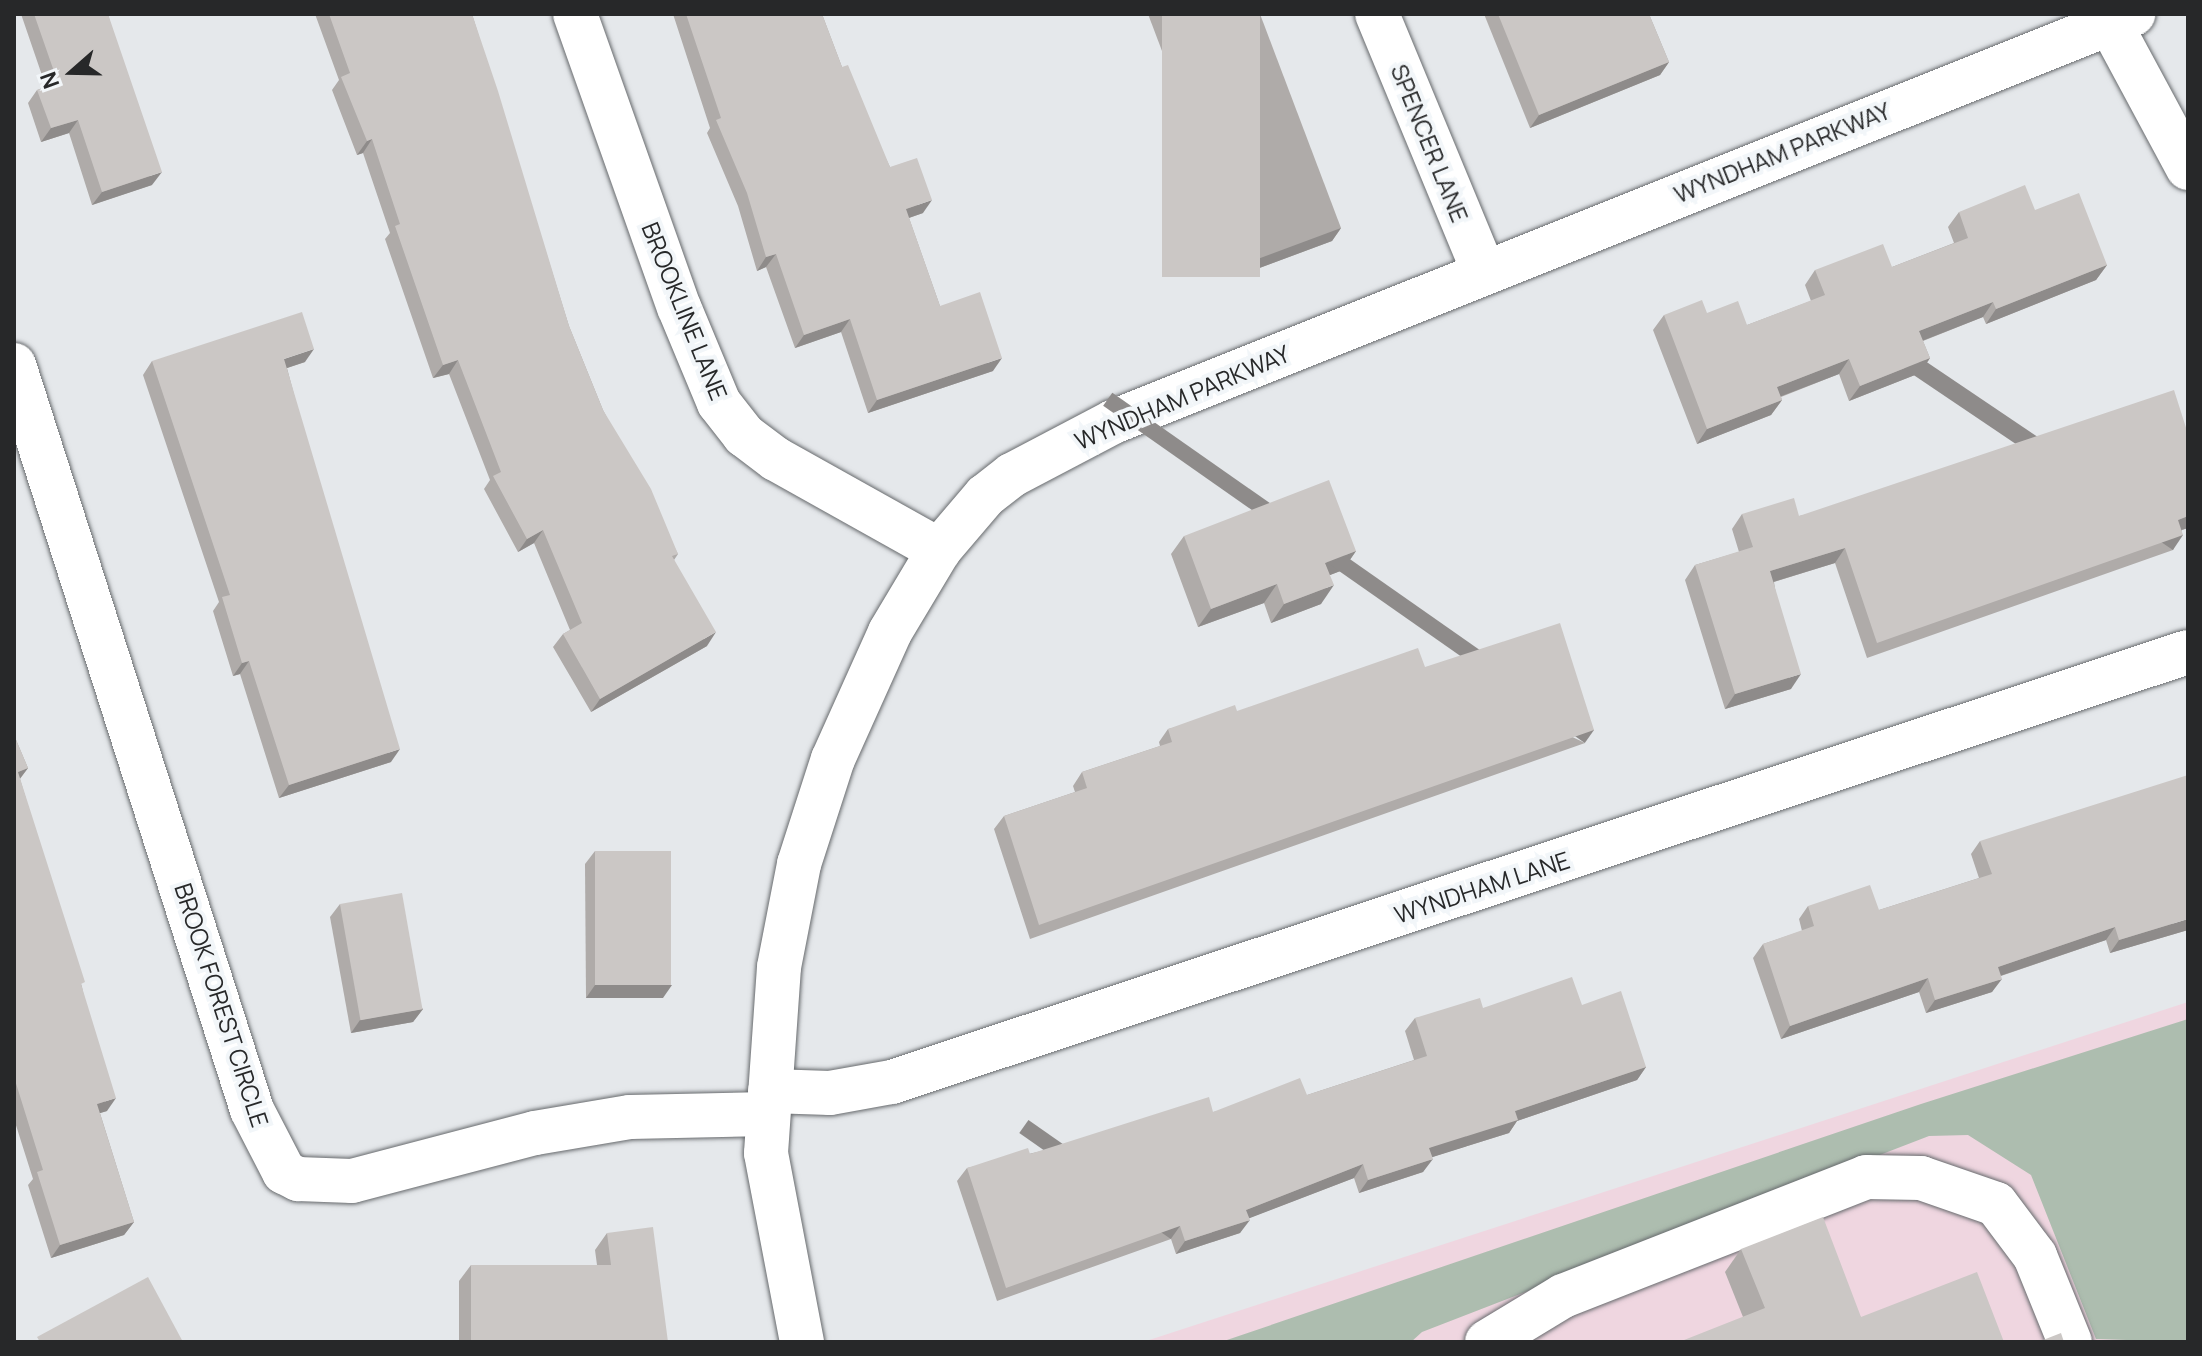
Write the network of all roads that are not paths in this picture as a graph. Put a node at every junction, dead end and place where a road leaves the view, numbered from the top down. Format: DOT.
graph roads {
  1 [pos="575,14"];
  2 [pos="1377,14"];
  3 [pos="2116,17"];
  4 [pos="2188,168"];
  5 [pos="1484,272"];
  6 [pos="14,365"];
  7 [pos="939,550"];
  8 [pos="2188,652"];
  9 [pos="769,1102"];
  10 [pos="802,1342"];
  11 [pos="1487,1342"];
  12 [pos="2070,1342"];
  1 -- 7 [label="street, BROOKLINE LANE"];
  2 -- 5 [label="street, SPENCER LANE"];
  3 -- 4 [label="street"];
  3 -- 5 [label="street, WYNDHAM PARKWAY"];
  5 -- 7 [label="street, WYNDHAM PARKWAY"];
  6 -- 9 [label="street, BROOK FOREST CIRCLE"];
  7 -- 9 [label="street, WYNDHAM PARKWAY"];
  8 -- 9 [label="street, WYNDHAM LANE"];
  9 -- 10 [label="street, WYNDHAM PARKWAY"];
  11 -- 12 [label="street"];
}
